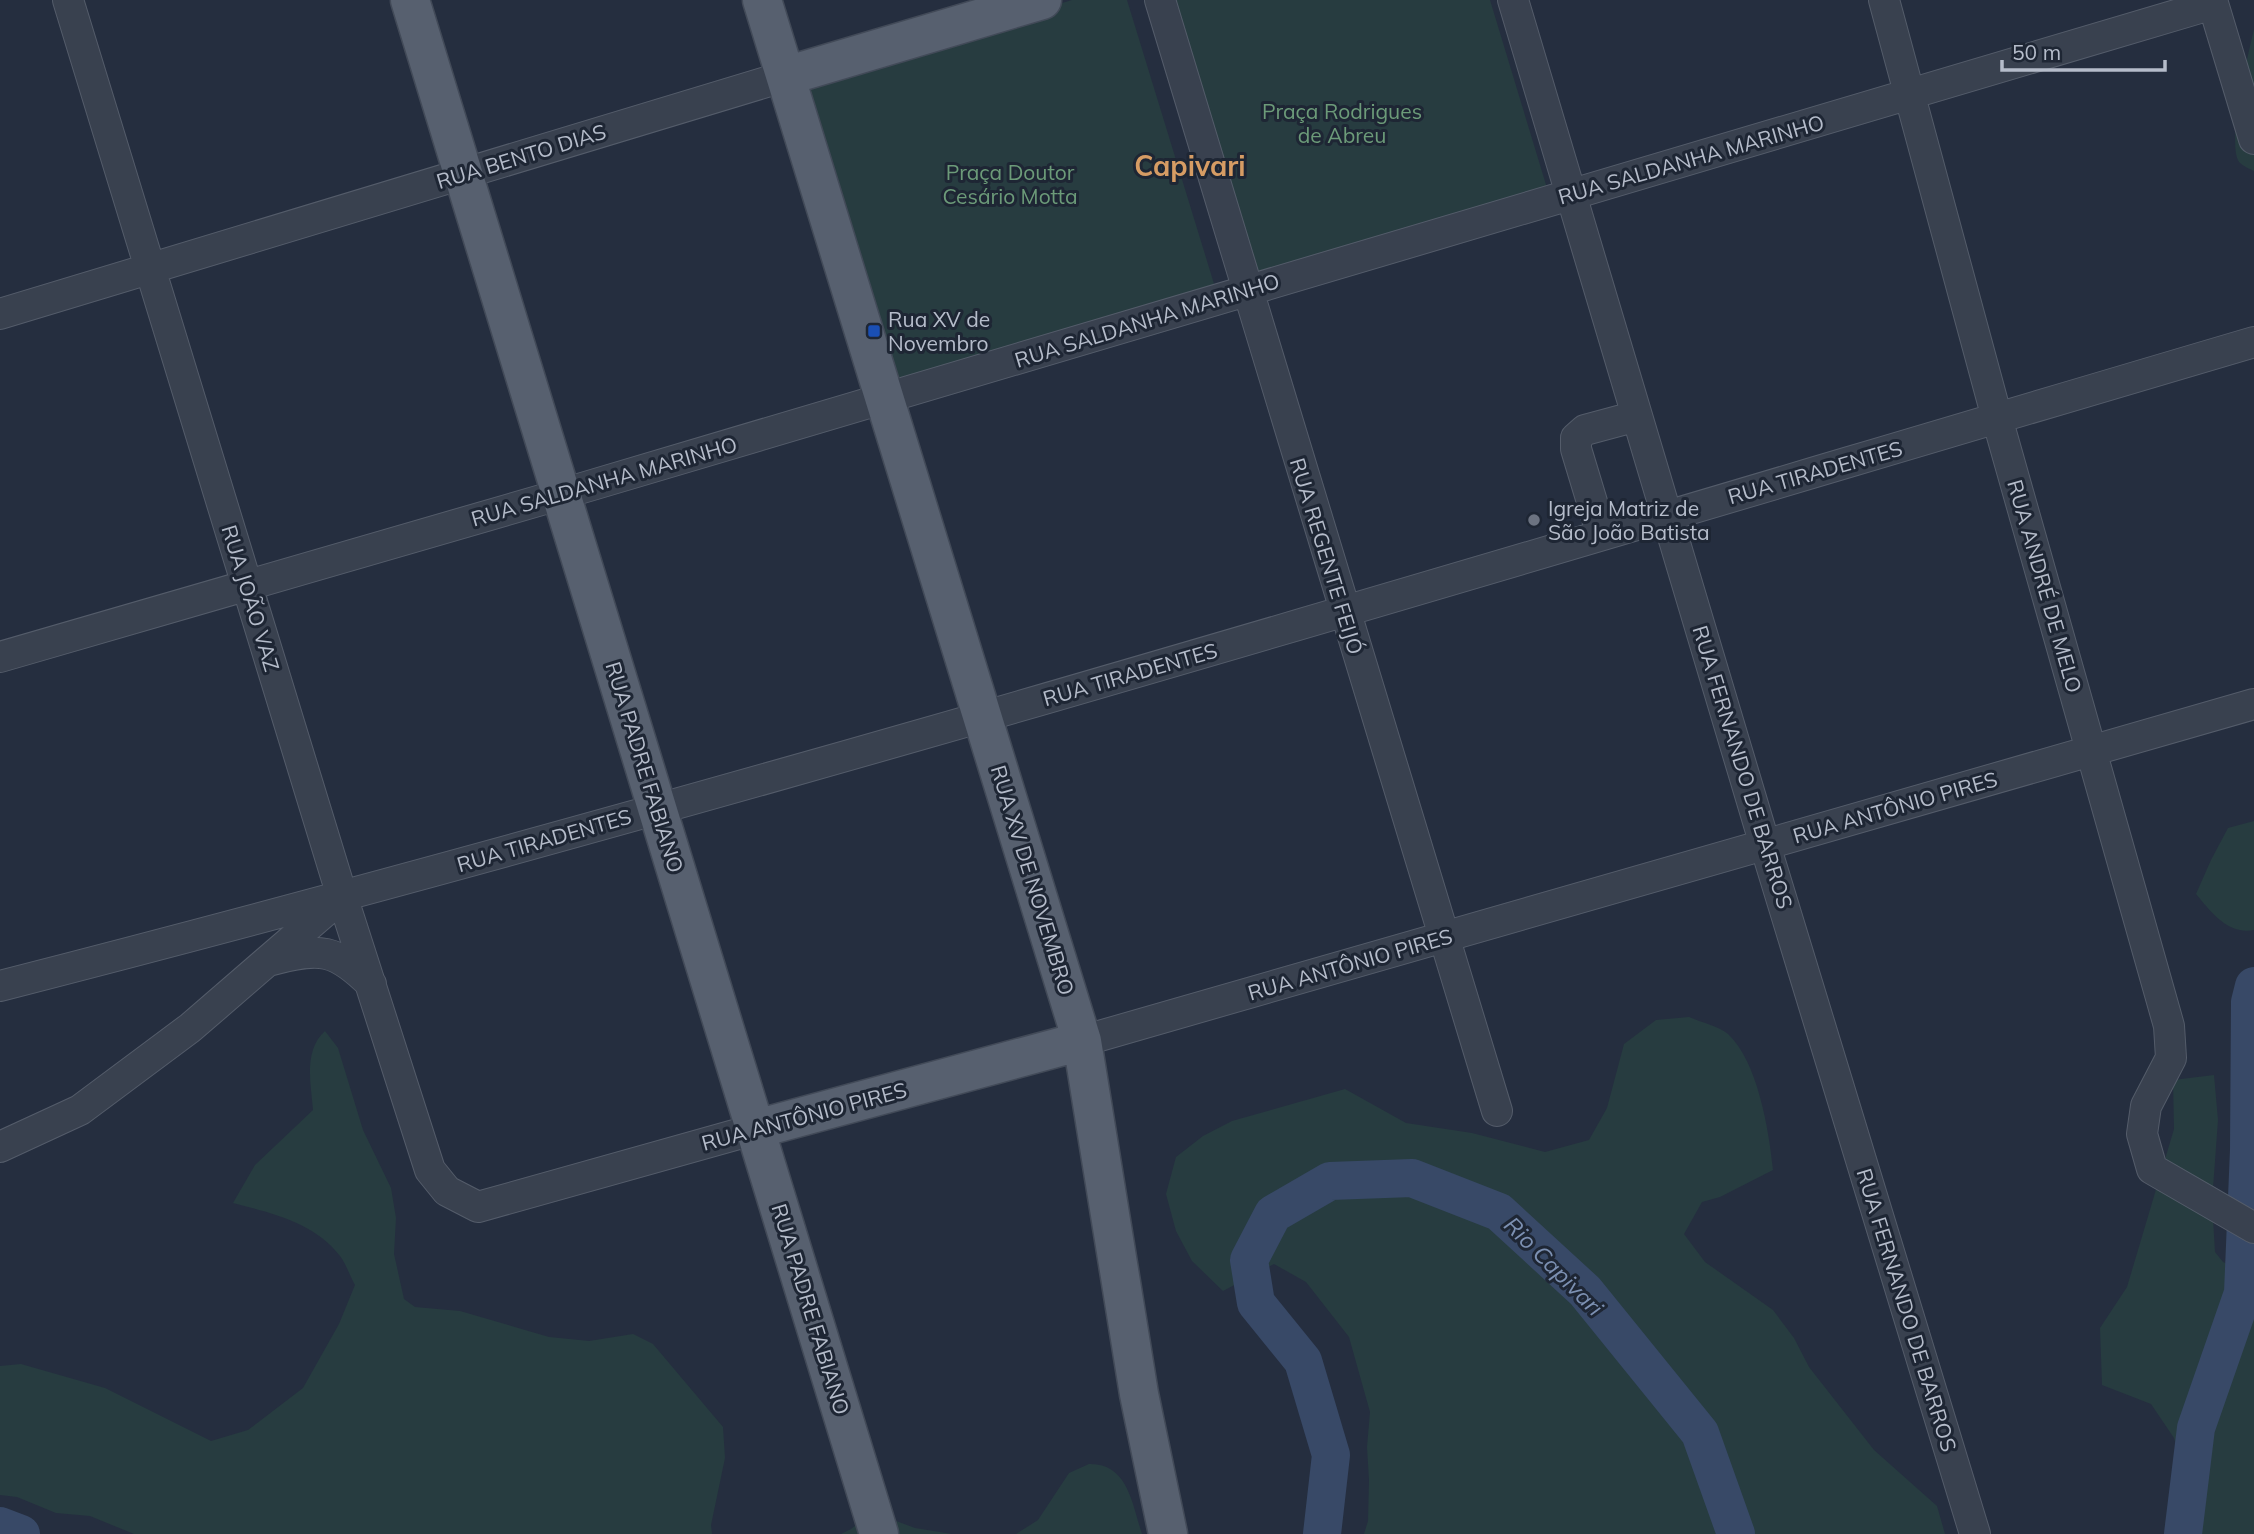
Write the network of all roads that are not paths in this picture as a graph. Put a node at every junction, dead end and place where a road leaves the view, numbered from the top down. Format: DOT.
graph roads {
  1 [pos="68,0"];
  2 [pos="410,0"];
  3 [pos="762,0"];
  4 [pos="1042,0"];
  5 [pos="1160,0"];
  6 [pos="1513,0"];
  7 [pos="1884,0"];
  8 [pos="2213,2"];
  9 [pos="786,76"];
  10 [pos="1910,94"];
  11 [pos="2254,139"];
  12 [pos="464,174"];
  13 [pos="1571,194"];
  14 [pos="150,268"];
  15 [pos="1247,291"];
  16 [pos="0,314"];
  17 [pos="2254,342"];
  18 [pos="885,398"];
  19 [pos="1637,416"];
  20 [pos="1997,418"];
  21 [pos="562,494"];
  22 [pos="1667,515"];
  23 [pos="1602,535"];
  24 [pos="247,586"];
  25 [pos="1344,611"];
  26 [pos="0,657"];
  27 [pos="2254,704"];
  28 [pos="983,718"];
  29 [pos="2091,751"];
  30 [pos="658,808"];
  31 [pos="1765,845"];
  32 [pos="342,896"];
  33 [pos="251,922"];
  34 [pos="1443,937"];
  35 [pos="270,960"];
  36 [pos="371,984"];
  37 [pos="0,986"];
  38 [pos="1082,1041"];
  39 [pos="1497,1111"];
  40 [pos="756,1129"];
  41 [pos="1,1145"];
  42 [pos="447,1191"];
  43 [pos="2254,1228"];
  44 [pos="1166,1526"];
  45 [pos="879,1534"];
  46 [pos="1975,1534"];
  1 -- 14 [label="street, RUA JOÃO VAZ"];
  2 -- 12 [label="main road, RUA PADRE FABIANO"];
  3 -- 9 [label="main road, RUA XV DE NOVEMBRO"];
  4 -- 9 [label="main road, RUA BENTO DIAS"];
  5 -- 15 [label="street, RUA REGENTE FEIJÓ"];
  6 -- 13 [label="street, RUA FERNANDO DE BARROS"];
  7 -- 10 [label="street, RUA ANDRÉ DE MELO"];
  8 -- 10 [label="street, RUA SALDANHA MARINHO"];
  8 -- 11 [label="street"];
  9 -- 12 [label="street, RUA BENTO DIAS"];
  9 -- 18 [label="main road, RUA XV DE NOVEMBRO"];
  10 -- 13 [label="street, RUA SALDANHA MARINHO"];
  10 -- 20 [label="street, RUA ANDRÉ DE MELO"];
  12 -- 14 [label="street, RUA BENTO DIAS"];
  12 -- 21 [label="main road, RUA PADRE FABIANO"];
  13 -- 15 [label="street, RUA SALDANHA MARINHO"];
  13 -- 19 [label="street, RUA FERNANDO DE BARROS"];
  14 -- 16 [label="street, RUA BENTO DIAS"];
  14 -- 24 [label="street, RUA JOÃO VAZ"];
  15 -- 18 [label="street, RUA SALDANHA MARINHO"];
  15 -- 25 [label="street, RUA REGENTE FEIJÓ"];
  17 -- 20 [label="street, RUA TIRADENTES"];
  18 -- 21 [label="street, RUA SALDANHA MARINHO"];
  18 -- 28 [label="main road, RUA XV DE NOVEMBRO"];
  19 -- 22 [label="street, RUA FERNANDO DE BARROS"];
  19 -- 23 [label="street"];
  20 -- 22 [label="street, RUA TIRADENTES"];
  20 -- 29 [label="street, RUA ANDRÉ DE MELO"];
  21 -- 24 [label="street, RUA SALDANHA MARINHO"];
  21 -- 30 [label="main road, RUA PADRE FABIANO"];
  22 -- 23 [label="street, RUA TIRADENTES"];
  22 -- 31 [label="street, RUA FERNANDO DE BARROS"];
  23 -- 25 [label="street, RUA TIRADENTES"];
  24 -- 26 [label="street, RUA SALDANHA MARINHO"];
  24 -- 32 [label="street, RUA JOÃO VAZ"];
  25 -- 28 [label="street, RUA TIRADENTES"];
  25 -- 34 [label="street, RUA REGENTE FEIJÓ"];
  27 -- 29 [label="street, RUA ANTÔNIO PIRES"];
  28 -- 30 [label="street, RUA TIRADENTES"];
  28 -- 38 [label="main road, RUA XV DE NOVEMBRO"];
  29 -- 31 [label="street, RUA ANTÔNIO PIRES"];
  29 -- 43 [label="street, RUA ANDRÉ DE MELO"];
  30 -- 32 [label="street, RUA TIRADENTES"];
  30 -- 40 [label="main road, RUA PADRE FABIANO"];
  31 -- 34 [label="street, RUA ANTÔNIO PIRES"];
  31 -- 46 [label="street, RUA FERNANDO DE BARROS"];
  32 -- 33 [label="street, RUA TIRADENTES"];
  32 -- 35 [label="street"];
  32 -- 36 [label="street, RUA JOÃO VAZ"];
  33 -- 35 [label="street"];
  33 -- 37 [label="street, RUA TIRADENTES"];
  34 -- 38 [label="street, RUA ANTÔNIO PIRES"];
  34 -- 39 [label="street, RUA REGENTE FEIJÓ"];
  35 -- 36 [label="street"];
  35 -- 41 [label="street"];
  36 -- 42 [label="street, RUA JOÃO VAZ"];
  38 -- 40 [label="main road, RUA ANTÔNIO PIRES"];
  38 -- 44 [label="main road, RUA XV DE NOVEMBRO"];
  40 -- 42 [label="street, RUA ANTÔNIO PIRES"];
  40 -- 45 [label="main road, RUA PADRE FABIANO"];
}
